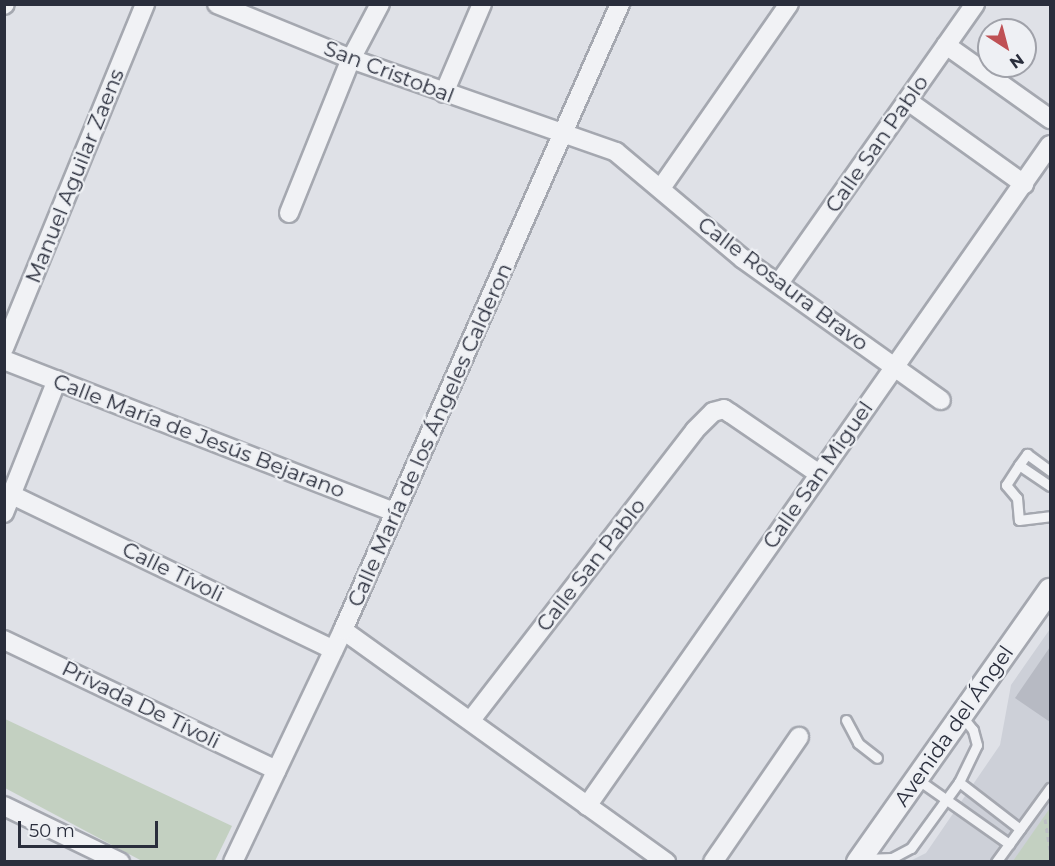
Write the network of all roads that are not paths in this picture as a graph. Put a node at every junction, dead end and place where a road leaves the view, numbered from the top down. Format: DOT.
graph roads {
  1 [pos="145,4"];
  2 [pos="217,4"];
  3 [pos="380,4"];
  4 [pos="482,4"];
  5 [pos="620,4"];
  6 [pos="789,4"];
  7 [pos="975,4"];
  8 [pos="946,45"];
  9 [pos="351,59"];
  10 [pos="444,93"];
  11 [pos="908,101"];
  12 [pos="1050,119"];
  13 [pos="563,136"];
  14 [pos="1050,145"];
  15 [pos="1024,184"];
  16 [pos="662,188"];
  17 [pos="289,213"];
  18 [pos="778,284"];
  19 [pos="4,348"];
  20 [pos="4,360"];
  21 [pos="894,367"];
  22 [pos="57,380"];
  23 [pos="941,400"];
  24 [pos="1019,465"];
  25 [pos="1050,471"];
  26 [pos="819,474"];
  27 [pos="1050,486"];
  28 [pos="12,495"];
  29 [pos="394,512"];
  30 [pos="4,513"];
  31 [pos="1050,516"];
  32 [pos="1050,590"];
  33 [pos="343,630"];
  34 [pos="4,640"];
  35 [pos="334,650"];
  36 [pos="962,715"];
  37 [pos="471,720"];
  38 [pos="846,720"];
  39 [pos="799,737"];
  40 [pos="878,758"];
  41 [pos="277,770"];
  42 [pos="917,779"];
  43 [pos="959,782"];
  44 [pos="1050,788"];
  45 [pos="947,799"];
  46 [pos="587,806"];
  47 [pos="5,807"];
  48 [pos="1020,829"];
  49 [pos="1009,844"];
  50 [pos="112,860"];
  51 [pos="859,860"];
  52 [pos="233,861"];
  53 [pos="666,861"];
  54 [pos="713,861"];
  55 [pos="996,861"];
  1 -- 19 [label="street, Manuel Aguilar Zaens"];
  2 -- 9 [label="street, San Cristobal"];
  3 -- 9 [label="street"];
  4 -- 10 [label="street"];
  5 -- 13 [label="street, Calle María de los Ángeles Calderon"];
  6 -- 16 [label="street"];
  7 -- 8 [label="street, Calle San Pablo"];
  8 -- 11 [label="street, Calle San Pablo"];
  8 -- 12 [label="street"];
  9 -- 10 [label="street, San Cristobal"];
  9 -- 17 [label="street"];
  10 -- 13 [label="street, San Cristobal"];
  11 -- 15 [label="street"];
  11 -- 18 [label="street, Calle San Pablo"];
  13 -- 16 [label="street, Calle Rosaura Bravo"];
  13 -- 29 [label="street, Calle María de los Ángeles Calderon"];
  14 -- 15 [label="street, Calle San Miguel"];
  15 -- 21 [label="street, Calle San Miguel"];
  16 -- 18 [label="street, Calle Rosaura Bravo"];
  18 -- 21 [label="street, Calle Rosaura Bravo"];
  20 -- 22 [label="street, Calle María de Jesús Bejarano"];
  21 -- 23 [label="street, Calle Rosaura Bravo"];
  21 -- 26 [label="street, Calle San Miguel"];
  22 -- 28 [label="street"];
  22 -- 29 [label="street, Calle María de Jesús Bejarano"];
  24 -- 25 [label="lane"];
  24 -- 27 [label="lane"];
  24 -- 31 [label="lane"];
  26 -- 37 [label="street, Calle San Pablo"];
  26 -- 46 [label="street, Calle San Miguel"];
  28 -- 30 [label="street"];
  28 -- 35 [label="street, Calle Tívoli"];
  29 -- 33 [label="street, Calle María de los Ángeles Calderon"];
  32 -- 36 [label="street, Avenida del Ángel"];
  33 -- 35 [label="street, Calle María de los Ángeles Calderon"];
  33 -- 37 [label="street"];
  34 -- 41 [label="street, Privada De Tívoli"];
  35 -- 41 [label="street, Calle María de los Ángeles Calderon"];
  36 -- 42 [label="street, Avenida del Ángel"];
  36 -- 43 [label="lane"];
  37 -- 46 [label="street"];
  38 -- 40 [label="lane"];
  39 -- 54 [label="street"];
  41 -- 52 [label="street, Calle María de los Ángeles Calderon"];
  42 -- 45 [label="lane"];
  42 -- 51 [label="street, Avenida del Ángel"];
  43 -- 45 [label="lane"];
  43 -- 48 [label="lane"];
  44 -- 48 [label="lane"];
  45 -- 49 [label="lane"];
  45 -- 51 [label="lane"];
  46 -- 53 [label="street"];
  47 -- 50 [label="street"];
  48 -- 49 [label="lane"];
  49 -- 55 [label="lane"];
}
